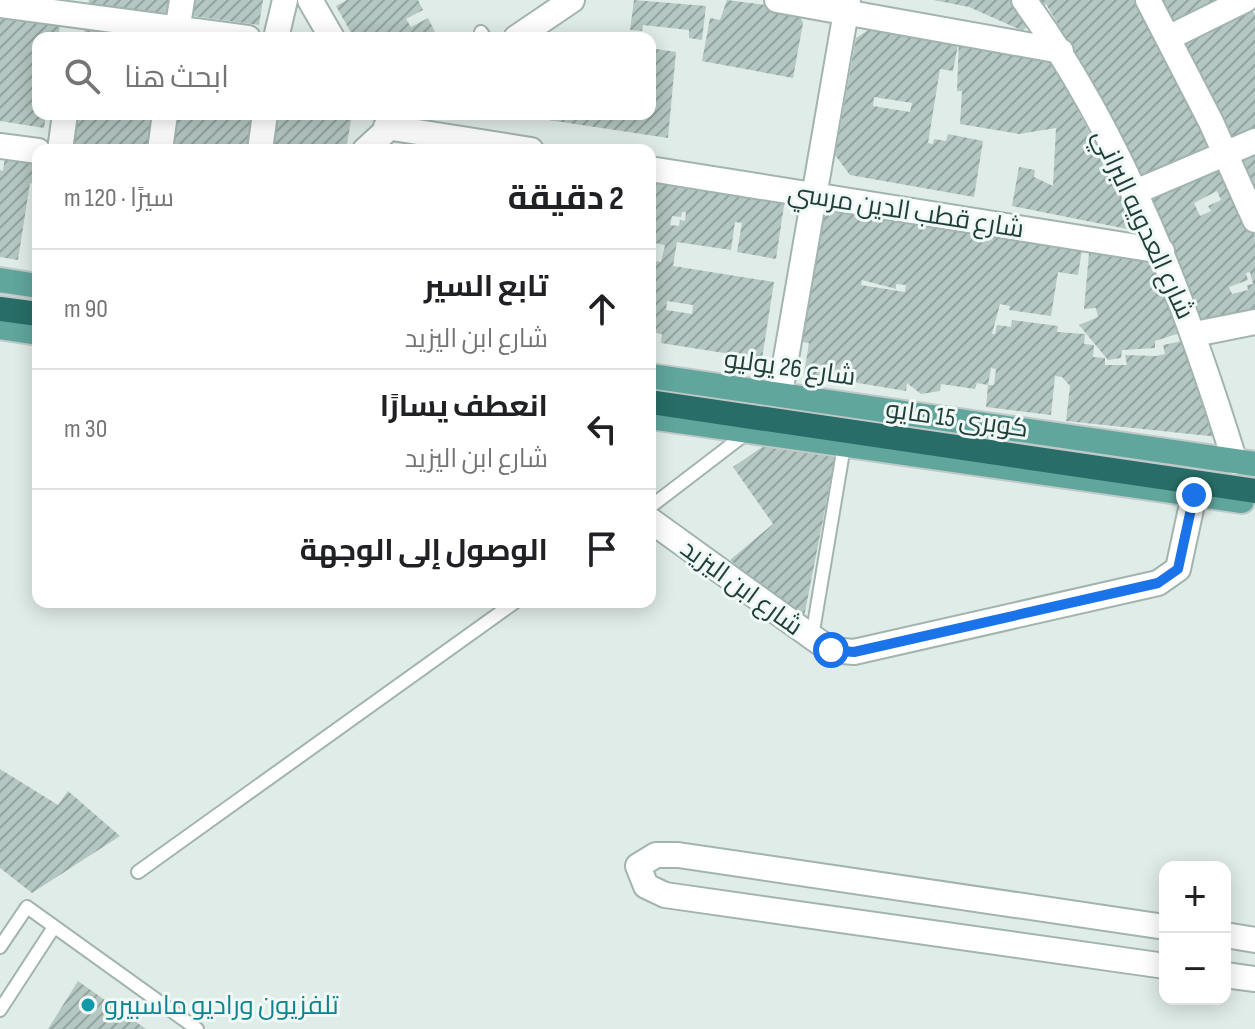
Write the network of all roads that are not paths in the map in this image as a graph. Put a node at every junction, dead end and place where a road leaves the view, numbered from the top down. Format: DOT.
graph roads {
  1 [pos="182,0"];
  2 [pos="285,0"];
  3 [pos="310,0"];
  4 [pos="572,0"];
  5 [pos="777,0"];
  6 [pos="1024,0"];
  7 [pos="1148,0"];
  8 [pos="1248,0"];
  9 [pos="0,5"];
  10 [pos="847,7"];
  11 [pos="1255,8"];
  12 [pos="79,18"];
  13 [pos="170,32"];
  14 [pos="177,32"];
  15 [pos="277,32"];
  16 [pos="329,32"];
  17 [pos="525,32"];
  18 [pos="1170,37"];
  19 [pos="1061,51"];
  20 [pos="64,120"];
  21 [pos="164,120"];
  22 [pos="264,120"];
  23 [pos="388,120"];
  24 [pos="391,120"];
  25 [pos="399,120"];
  26 [pos="1255,141"];
  27 [pos="61,144"];
  28 [pos="161,144"];
  29 [pos="261,144"];
  30 [pos="370,144"];
  31 [pos="398,144"];
  32 [pos="505,144"];
  33 [pos="0,146"];
  34 [pos="32,150"];
  35 [pos="1225,154"];
  36 [pos="656,170"];
  37 [pos="1133,193"];
  38 [pos="815,195"];
  39 [pos="1255,220"];
  40 [pos="1162,251"];
  41 [pos="0,280"];
  42 [pos="32,285"];
  43 [pos="0,309"];
  44 [pos="32,313"];
  45 [pos="1255,322"];
  46 [pos="0,327"];
  47 [pos="32,332"];
  48 [pos="1195,334"];
  49 [pos="656,377"];
  50 [pos="780,393"];
  51 [pos="656,403"];
  52 [pos="656,418"];
  53 [pos="750,430"];
  54 [pos="844,446"];
  55 [pos="1245,463"];
  56 [pos="1255,491"];
  57 [pos="1194,495"];
  58 [pos="656,502"];
  59 [pos="1255,502"];
  60 [pos="656,524"];
  61 [pos="507,608"];
  62 [pos="812,637"];
  63 [pos="138,872"];
  64 [pos="1159,926"];
  65 [pos="54,927"];
  66 [pos="1231,936"];
  67 [pos="1255,940"];
  68 [pos="0,947"];
  69 [pos="1159,965"];
  70 [pos="1231,976"];
  71 [pos="1255,979"];
  72 [pos="0,1010"];
  73 [pos="197,1029"];
  1 -- 14 [label="street"];
  2 -- 15 [label="street"];
  3 -- 16 [label="street"];
  4 -- 17 [label="street"];
  5 -- 10 [label="street"];
  6 -- 19 [label="street, شارع العدويه البراني"];
  7 -- 18 [label="street"];
  8 -- 11 [label="street"];
  8 -- 18 [label="street"];
  9 -- 12 [label="street"];
  10 -- 19 [label="street"];
  10 -- 38 [label="street"];
  12 -- 13 [label="street"];
  18 -- 35 [label="street"];
  19 -- 37 [label="street, شارع العدويه البراني"];
  20 -- 27 [label="street"];
  21 -- 28 [label="street"];
  22 -- 29 [label="street"];
  23 -- 30 [label="street"];
  24 -- 31 [label="street"];
  25 -- 32 [label="street"];
  26 -- 35 [label="street"];
  33 -- 34 [label="street"];
  35 -- 37 [label="street"];
  35 -- 39 [label="street"];
  36 -- 38 [label="street, شارع قطب الدين مرسي"];
  37 -- 40 [label="street, شارع العدويه البراني"];
  38 -- 40 [label="street, شارع قطب الدين مرسي"];
  38 -- 50 [label="street"];
  40 -- 48 [label="street, شارع العدويه البراني"];
  41 -- 42 [label="main road"];
  43 -- 44 [label="highway"];
  45 -- 48 [label="street"];
  46 -- 47 [label="main road"];
  48 -- 55 [label="street, شارع العدويه البراني"];
  49 -- 50 [label="main road, شارع 26 يوليو"];
  50 -- 55 [label="main road, شارع 26 يوليو"];
  51 -- 56 [label="highway, كوبرى 15 مايو"];
  52 -- 53 [label="main road"];
  53 -- 54 [label="main road"];
  53 -- 58 [label="lane"];
  54 -- 57 [label="main road"];
  54 -- 62 [label="lane"];
  57 -- 59 [label="main road"];
  57 -- 62 [label="street, شارع ابن اليزيد"];
  60 -- 62 [label="street, شارع ابن اليزيد"];
  61 -- 63 [label="lane"];
  64 -- 69 [label="street"];
  65 -- 68 [label="lane"];
  65 -- 72 [label="lane"];
  65 -- 73 [label="lane"];
  66 -- 67 [label="street"];
  70 -- 71 [label="street"];
}
